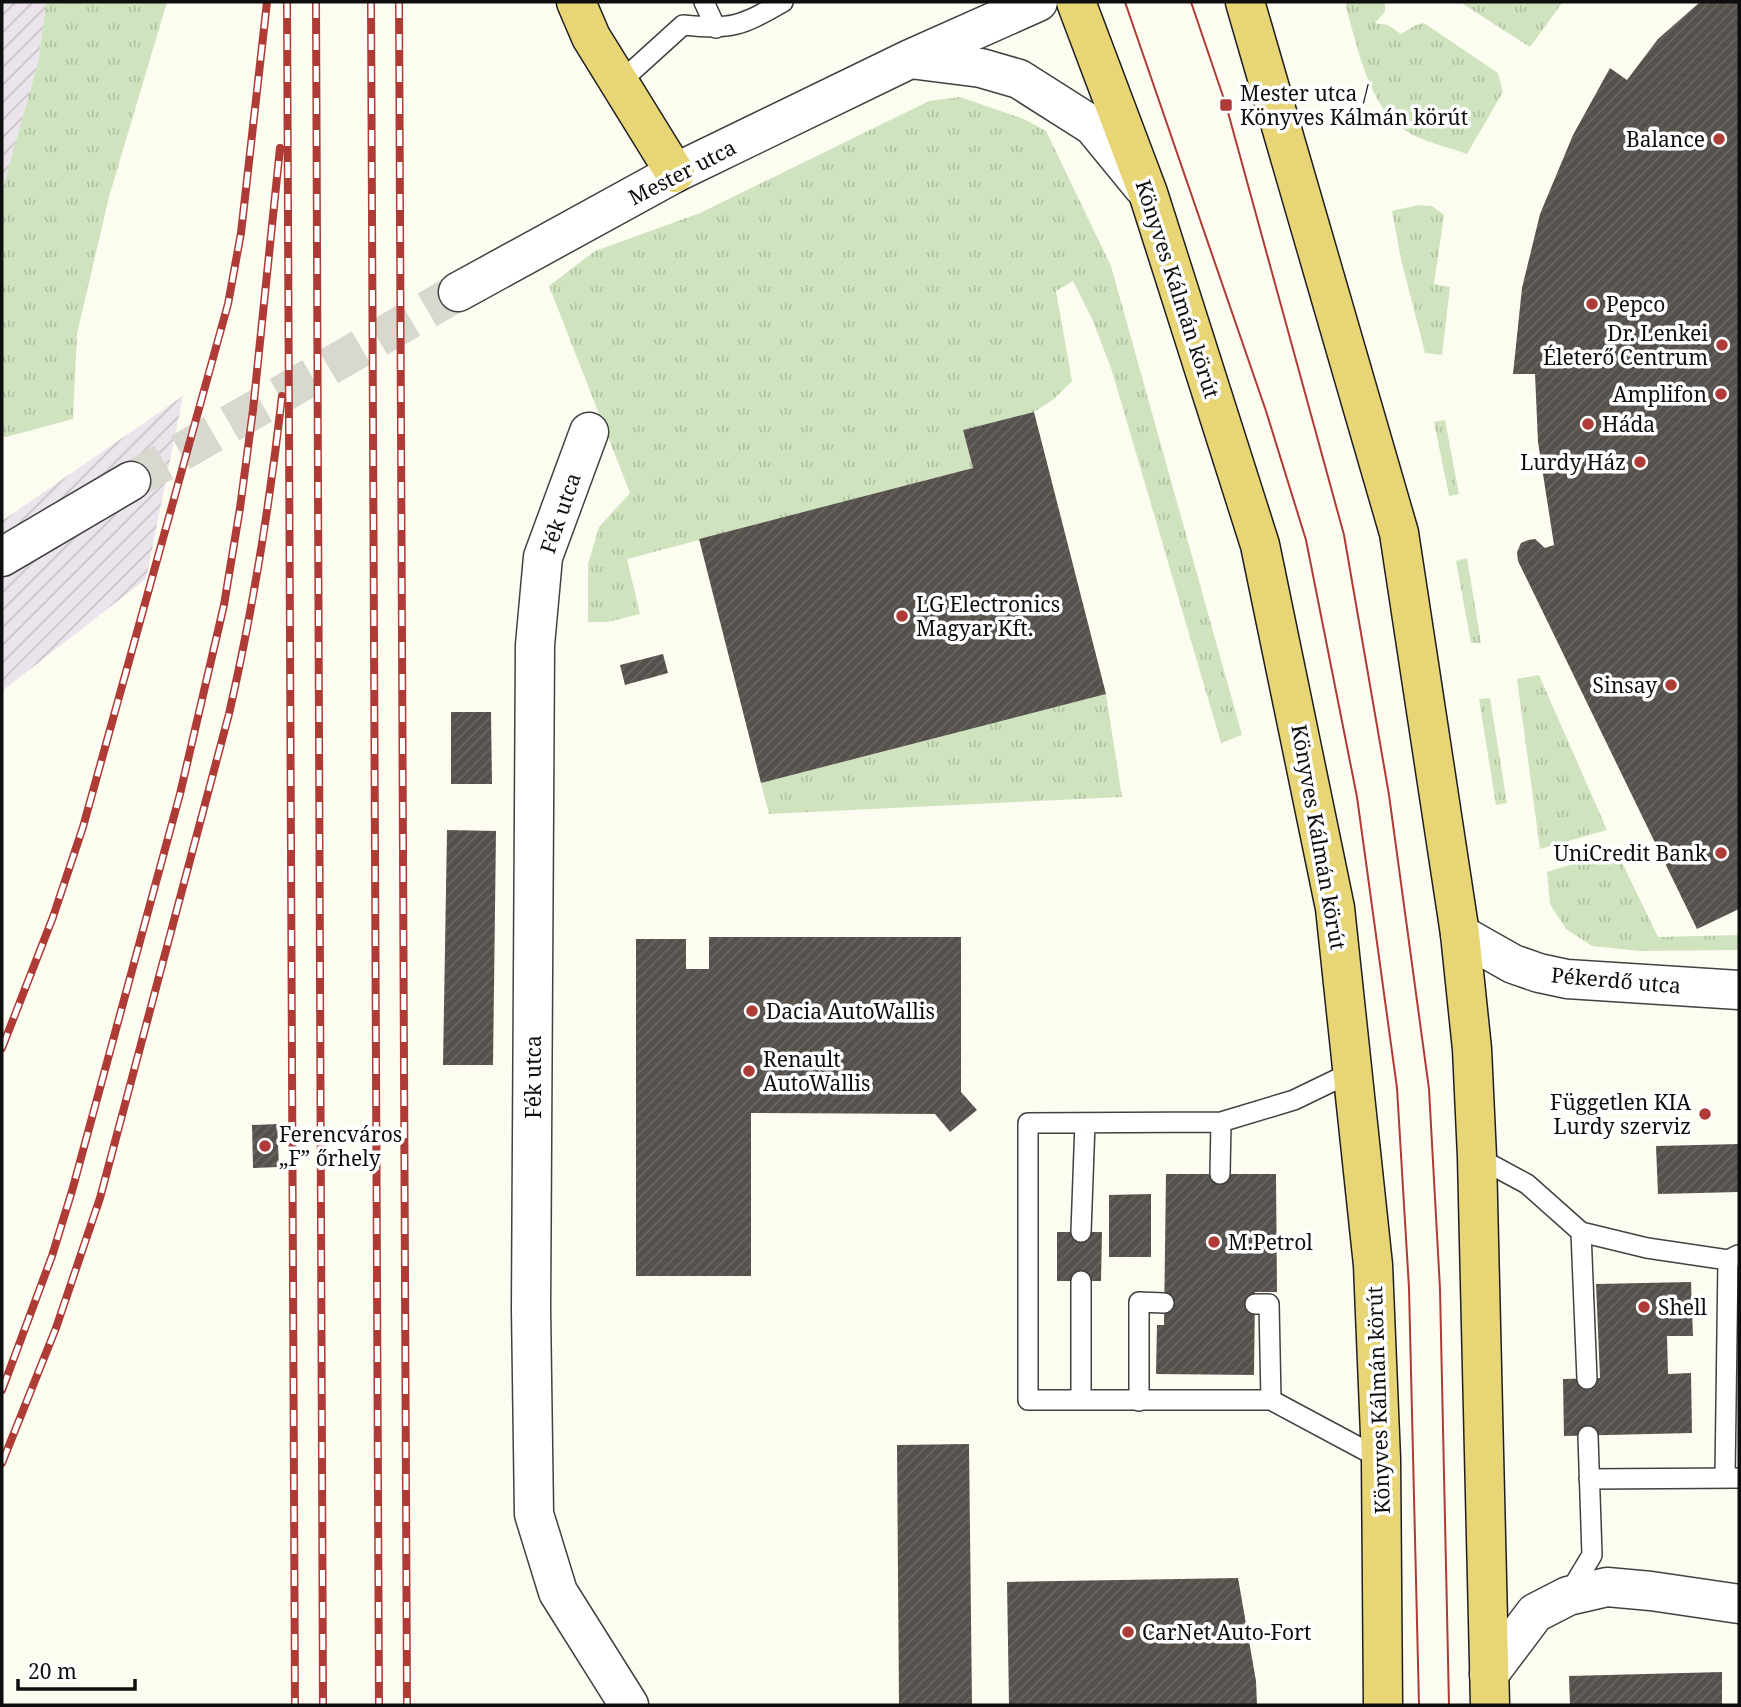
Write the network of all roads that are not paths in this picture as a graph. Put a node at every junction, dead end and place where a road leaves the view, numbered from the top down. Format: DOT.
graph roads {
  1 [pos="576,2"];
  2 [pos="704,2"];
  3 [pos="783,2"];
  4 [pos="1038,2"];
  5 [pos="1076,2"];
  6 [pos="1245,2"];
  7 [pos="716,28"];
  8 [pos="909,60"];
  9 [pos="620,83"];
  10 [pos="675,173"];
  11 [pos="1148,193"];
  12 [pos="458,292"];
  13 [pos="589,432"];
  14 [pos="131,481"];
  15 [pos="2,557"];
  16 [pos="1460,934"];
  17 [pos="1739,990"];
  18 [pos="1354,1071"];
  19 [pos="1221,1122"];
  20 [pos="1085,1123"];
  21 [pos="1477,1157"];
  22 [pos="1220,1174"];
  23 [pos="1081,1232"];
  24 [pos="1581,1232"];
  25 [pos="1734,1257"];
  26 [pos="1081,1281"];
  27 [pos="1164,1303"];
  28 [pos="1255,1304"];
  29 [pos="1587,1379"];
  30 [pos="1271,1400"];
  31 [pos="1081,1401"];
  32 [pos="1139,1401"];
  33 [pos="1588,1436"];
  34 [pos="1381,1459"];
  35 [pos="1732,1478"];
  36 [pos="1590,1479"];
  37 [pos="1568,1596"];
  38 [pos="1739,1604"];
  39 [pos="1489,1690"];
  40 [pos="629,1705"];
  41 [pos="1383,1705"];
  1 -- 9 [label="main road"];
  2 -- 7 [label="lane"];
  3 -- 7 [label="lane"];
  4 -- 8 [label="street, Mester utca"];
  5 -- 11 [label="main road, Könyves Kálmán körút"];
  6 -- 16 [label="main road"];
  7 -- 9 [label="lane"];
  8 -- 10 [label="street, Mester utca"];
  8 -- 11 [label="street"];
  9 -- 10 [label="main road"];
  10 -- 12 [label="street, Mester utca"];
  11 -- 18 [label="main road, Könyves Kálmán körút"];
  13 -- 40 [label="street, Fék utca"];
  14 -- 15 [label="street"];
  16 -- 17 [label="street, Pékerdő utca"];
  16 -- 21 [label="main road"];
  18 -- 19 [label="lane"];
  18 -- 34 [label="main road, Könyves Kálmán körút"];
  19 -- 20 [label="lane"];
  19 -- 22 [label="lane"];
  20 -- 23 [label="lane"];
  20 -- 31 [label="lane"];
  21 -- 24 [label="lane"];
  21 -- 39 [label="main road"];
  24 -- 25 [label="lane"];
  24 -- 29 [label="lane"];
  25 -- 35 [label="lane"];
  26 -- 31 [label="lane"];
  27 -- 32 [label="lane"];
  28 -- 30 [label="lane"];
  30 -- 32 [label="lane"];
  30 -- 34 [label="lane"];
  31 -- 32 [label="lane"];
  33 -- 36 [label="lane"];
  34 -- 41 [label="main road, Könyves Kálmán körút"];
  35 -- 36 [label="lane"];
  36 -- 37 [label="lane"];
  37 -- 38 [label="street"];
  37 -- 39 [label="street"];
}
